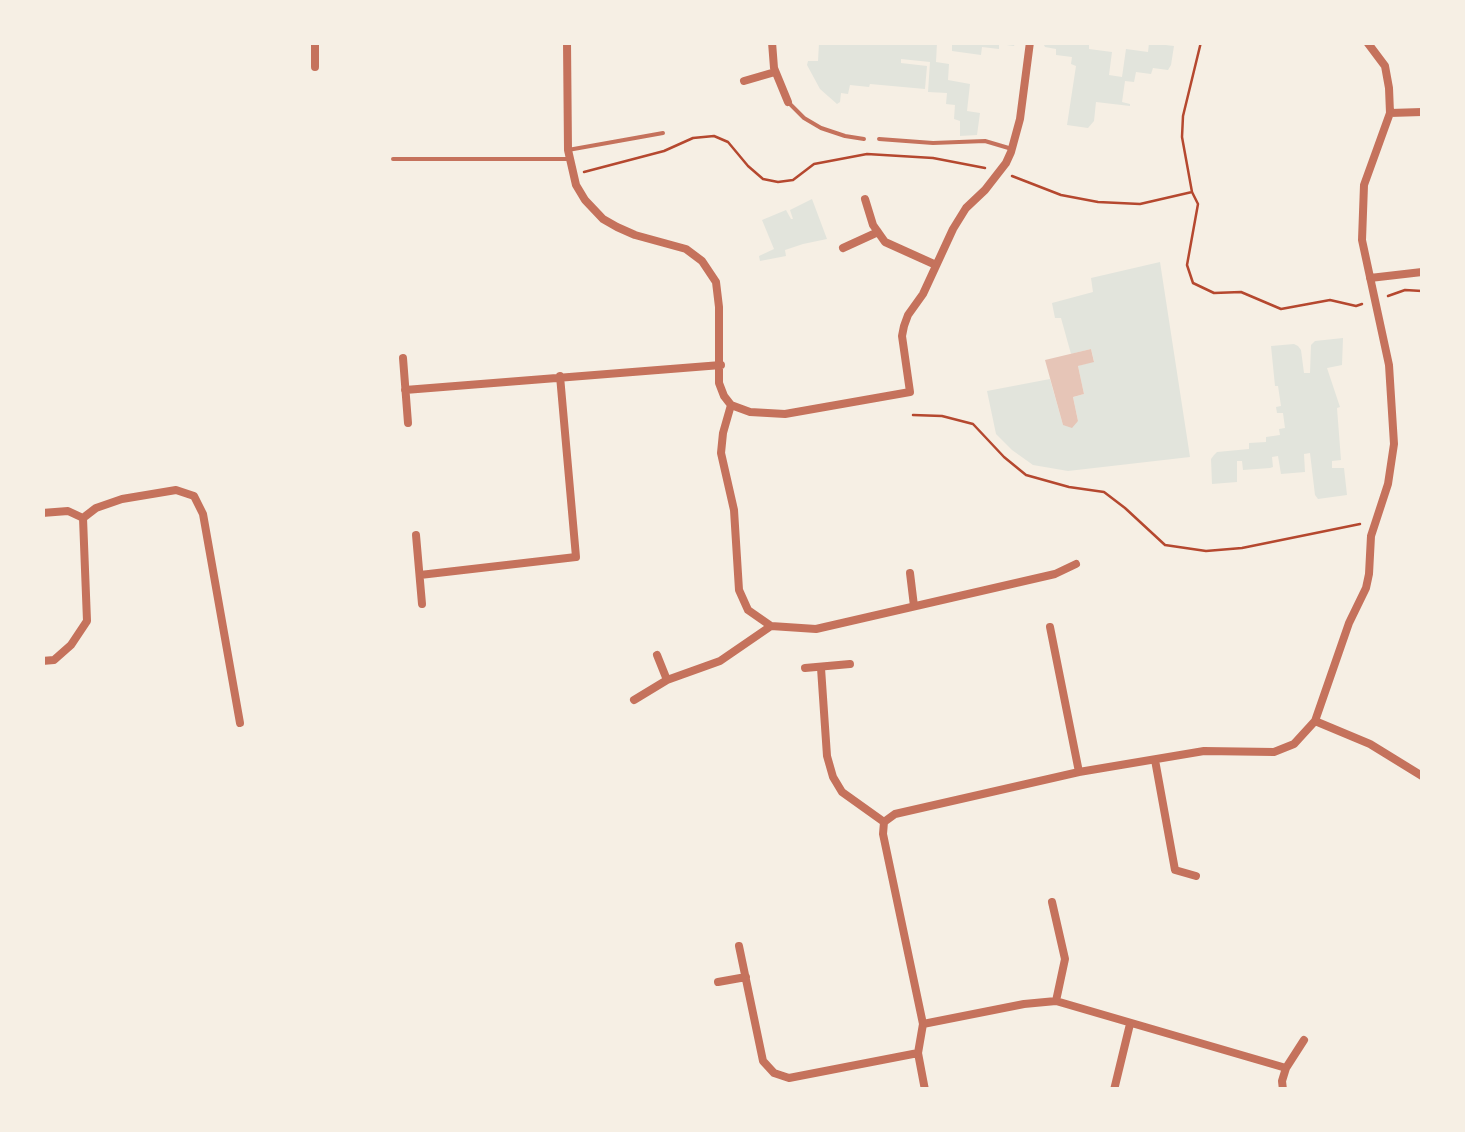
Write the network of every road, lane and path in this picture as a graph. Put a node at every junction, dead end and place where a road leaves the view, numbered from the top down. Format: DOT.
graph roads {
  1 [pos="315,42"];
  2 [pos="567,42"];
  3 [pos="772,42"];
  4 [pos="1030,42"];
  5 [pos="1201,42"];
  6 [pos="1367,42"];
  7 [pos="315,67"];
  8 [pos="775,72"];
  9 [pos="744,81"];
  10 [pos="788,102"];
  11 [pos="1422,112"];
  12 [pos="1390,113"];
  13 [pos="663,133"];
  14 [pos="864,139"];
  15 [pos="879,139"];
  16 [pos="1012,149"];
  17 [pos="568,154"];
  18 [pos="394,159"];
  19 [pos="999,171"];
  20 [pos="573,175"];
  21 [pos="1192,192"];
  22 [pos="865,199"];
  23 [pos="878,232"];
  24 [pos="844,248"];
  25 [pos="936,265"];
  26 [pos="1422,272"];
  27 [pos="1370,278"];
  28 [pos="1422,290"];
  29 [pos="1376,300"];
  30 [pos="403,358"];
  31 [pos="720,365"];
  32 [pos="560,376"];
  33 [pos="405,390"];
  34 [pos="731,405"];
  35 [pos="913,415"];
  36 [pos="408,423"];
  37 [pos="42,513"];
  38 [pos="83,518"];
  39 [pos="1376,520"];
  40 [pos="416,535"];
  41 [pos="1076,564"];
  42 [pos="910,573"];
  43 [pos="420,575"];
  44 [pos="422,604"];
  45 [pos="914,606"];
  46 [pos="770,626"];
  47 [pos="1050,627"];
  48 [pos="657,655"];
  49 [pos="42,661"];
  50 [pos="850,664"];
  51 [pos="805,668"];
  52 [pos="821,668"];
  53 [pos="667,680"];
  54 [pos="634,700"];
  55 [pos="1315,721"];
  56 [pos="240,723"];
  57 [pos="1155,760"];
  58 [pos="1079,772"];
  59 [pos="1422,776"];
  60 [pos="884,822"];
  61 [pos="1196,876"];
  62 [pos="1052,902"];
  63 [pos="739,946"];
  64 [pos="746,977"];
  65 [pos="718,982"];
  66 [pos="1056,1001"];
  67 [pos="923,1024"];
  68 [pos="1130,1024"];
  69 [pos="1304,1040"];
  70 [pos="918,1053"];
  71 [pos="1286,1068"];
  72 [pos="925,1090"];
  73 [pos="1114,1090"];
  74 [pos="1283,1090"];
  1 -- 7 [label="street"];
  2 -- 17 [label="street"];
  3 -- 8 [label="street"];
  4 -- 16 [label="street"];
  5 -- 21 [label="path"];
  6 -- 12 [label="street"];
  8 -- 9 [label="street"];
  8 -- 10 [label="street"];
  10 -- 14 [label="lane"];
  11 -- 12 [label="street"];
  12 -- 27 [label="street"];
  13 -- 17 [label="lane"];
  15 -- 16 [label="lane"];
  16 -- 19 [label="street"];
  17 -- 18 [label="lane"];
  17 -- 20 [label="street"];
  19 -- 20 [label="path"];
  19 -- 21 [label="path"];
  19 -- 25 [label="street"];
  20 -- 31 [label="street"];
  21 -- 29 [label="path"];
  22 -- 23 [label="street"];
  23 -- 24 [label="street"];
  23 -- 25 [label="street"];
  25 -- 34 [label="street"];
  26 -- 27 [label="street"];
  27 -- 29 [label="street"];
  28 -- 29 [label="path"];
  29 -- 39 [label="street"];
  30 -- 33 [label="street"];
  31 -- 32 [label="street"];
  31 -- 34 [label="street"];
  32 -- 33 [label="street"];
  32 -- 43 [label="street"];
  33 -- 36 [label="street"];
  34 -- 46 [label="street"];
  35 -- 39 [label="path"];
  37 -- 38 [label="street"];
  38 -- 49 [label="street"];
  38 -- 56 [label="street"];
  39 -- 55 [label="street"];
  40 -- 43 [label="street"];
  41 -- 45 [label="street"];
  42 -- 45 [label="street"];
  43 -- 44 [label="street"];
  45 -- 46 [label="street"];
  46 -- 53 [label="street"];
  47 -- 58 [label="street"];
  48 -- 53 [label="street"];
  50 -- 52 [label="street"];
  51 -- 52 [label="street"];
  52 -- 60 [label="street"];
  53 -- 54 [label="street"];
  55 -- 57 [label="street"];
  55 -- 59 [label="street"];
  57 -- 58 [label="street"];
  57 -- 61 [label="street"];
  58 -- 60 [label="street"];
  60 -- 67 [label="street"];
  62 -- 66 [label="street"];
  63 -- 64 [label="street"];
  64 -- 65 [label="street"];
  64 -- 70 [label="street"];
  66 -- 67 [label="street"];
  66 -- 68 [label="street"];
  67 -- 70 [label="street"];
  68 -- 71 [label="street"];
  68 -- 73 [label="street"];
  69 -- 71 [label="street"];
  70 -- 72 [label="street"];
  71 -- 74 [label="street"];
}
